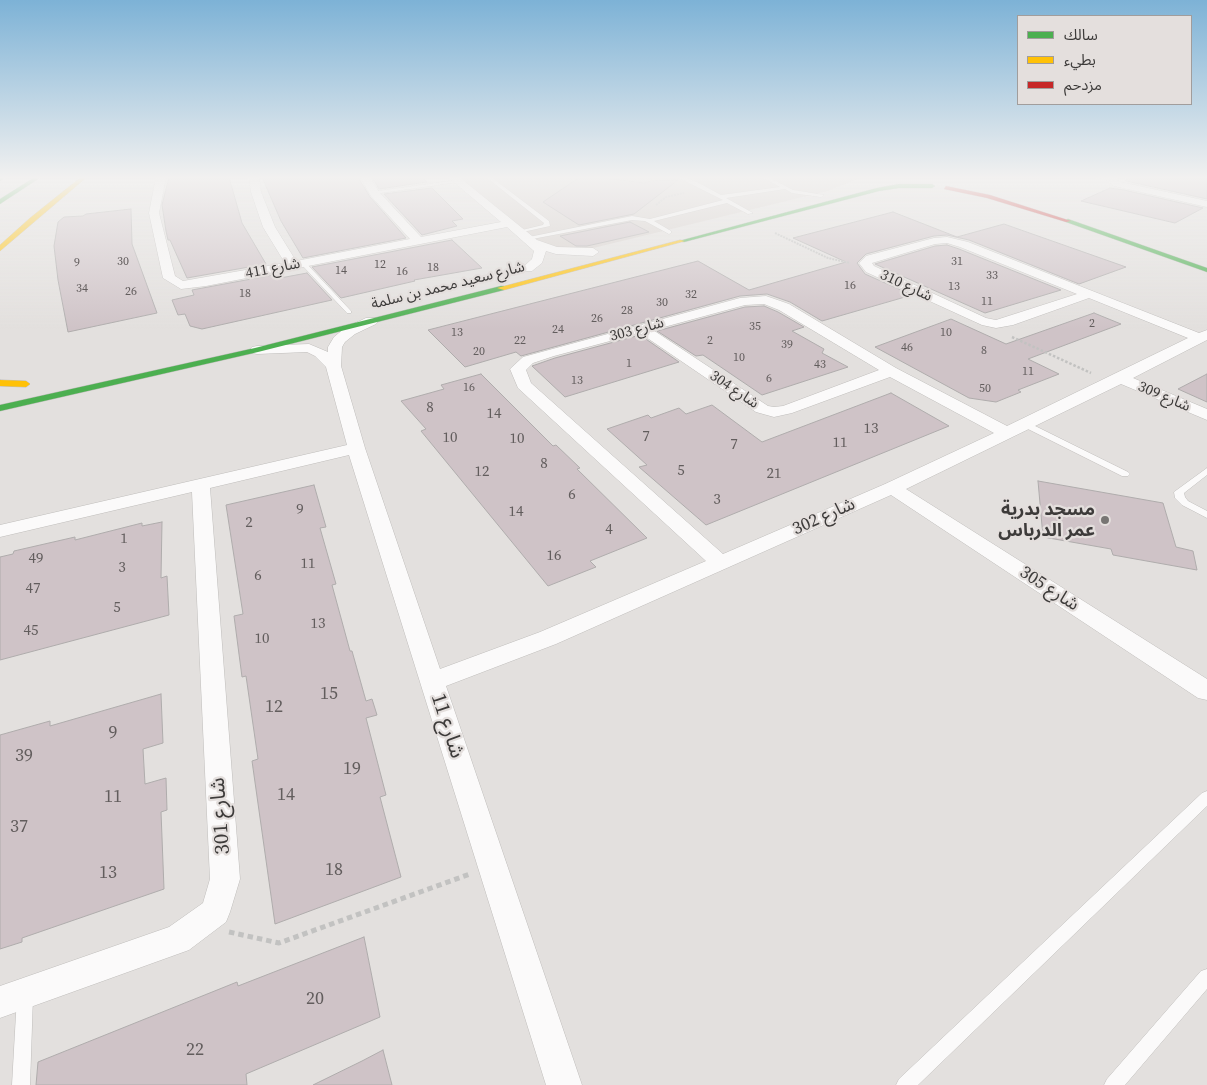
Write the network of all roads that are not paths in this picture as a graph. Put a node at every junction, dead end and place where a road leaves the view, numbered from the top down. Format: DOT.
graph roads {
  1 [pos="23,228"];
  2 [pos="157,228"];
  3 [pos="269,228"];
  4 [pos="406,228"];
  5 [pos="487,228"];
  6 [pos="513,228"];
  7 [pos="543,228"];
  8 [pos="579,228"];
  9 [pos="661,228"];
  10 [pos="695,228"];
  11 [pos="716,228"];
  12 [pos="1086,228"];
  13 [pos="1117,228"];
  14 [pos="669,232"];
  15 [pos="527,238"];
  16 [pos="417,240"];
  17 [pos="640,240"];
  18 [pos="0,249"];
  19 [pos="597,251"];
  20 [pos="1207,259"];
  21 [pos="298,264"];
  22 [pos="523,269"];
  23 [pos="1207,270"];
  24 [pos="1089,294"];
  25 [pos="349,312"];
  26 [pos="371,321"];
  27 [pos="643,328"];
  28 [pos="1204,336"];
  29 [pos="255,350"];
  30 [pos="333,366"];
  31 [pos="891,371"];
  32 [pos="1117,380"];
  33 [pos="0,383"];
  34 [pos="0,389"];
  35 [pos="0,408"];
  36 [pos="1207,415"];
  37 [pos="1025,424"];
  38 [pos="1007,433"];
  39 [pos="356,448"];
  40 [pos="1207,471"];
  41 [pos="1125,474"];
  42 [pos="201,485"];
  43 [pos="892,488"];
  44 [pos="1207,515"];
  45 [pos="0,531"];
  46 [pos="720,563"];
  47 [pos="432,681"];
  48 [pos="1204,685"];
  49 [pos="1207,797"];
  50 [pos="1207,977"];
  51 [pos="25,993"];
  52 [pos="0,1002"];
  53 [pos="21,1085"];
  54 [pos="564,1085"];
  55 [pos="905,1085"];
  56 [pos="1113,1085"];
  1 -- 18 [label="street"];
  2 -- 21 [label="street, شارع 411"];
  3 -- 21 [label="street"];
  4 -- 16 [label="street"];
  5 -- 16 [label="street, شارع 411"];
  6 -- 15 [label="street"];
  7 -- 15 [label="lane"];
  8 -- 15 [label="lane"];
  9 -- 14 [label="lane"];
  10 -- 14 [label="street, شارع سعيد محمد بن سلمة"];
  11 -- 26 [label="street, شارع سعيد محمد بن سلمة"];
  12 -- 23 [label="street"];
  13 -- 20 [label="street"];
  14 -- 17 [label="street, شارع سعيد محمد بن سلمة"];
  15 -- 19 [label="street"];
  15 -- 22 [label="street"];
  16 -- 21 [label="street, شارع 411"];
  19 -- 22 [label="street, شارع سعيد محمد بن سلمة"];
  21 -- 25 [label="lane"];
  24 -- 24 [label="street, شارع 310"];
  24 -- 28 [label="street, شارع 310"];
  26 -- 29 [label="street, شارع سعيد محمد بن سلمة"];
  26 -- 30 [label="street, شارع 11"];
  27 -- 31 [label="street, شارع 303"];
  27 -- 31 [label="street, شارع 304"];
  27 -- 46 [label="street, شارع 303"];
  28 -- 32 [label="street, شارع 302"];
  29 -- 30 [label="street"];
  29 -- 35 [label="street, شارع سعيد محمد بن سلمة"];
  30 -- 39 [label="street, شارع 11"];
  31 -- 38 [label="street, شارع 303"];
  32 -- 36 [label="street, شارع 309"];
  32 -- 37 [label="street, شارع 302"];
  33 -- 34 [label="street"];
  37 -- 38 [label="street, شارع 302"];
  37 -- 41 [label="lane"];
  38 -- 43 [label="street, شارع 302"];
  39 -- 42 [label="street"];
  39 -- 47 [label="street, شارع 11"];
  40 -- 44 [label="lane"];
  42 -- 45 [label="street"];
  42 -- 51 [label="street, شارع 301"];
  43 -- 46 [label="street, شارع 302"];
  43 -- 48 [label="street, شارع 305"];
  46 -- 47 [label="street, شارع 302"];
  47 -- 54 [label="street, شارع 11"];
  49 -- 55 [label="lane"];
  50 -- 56 [label="lane"];
  51 -- 52 [label="street, شارع 301"];
  51 -- 53 [label="lane"];
}
